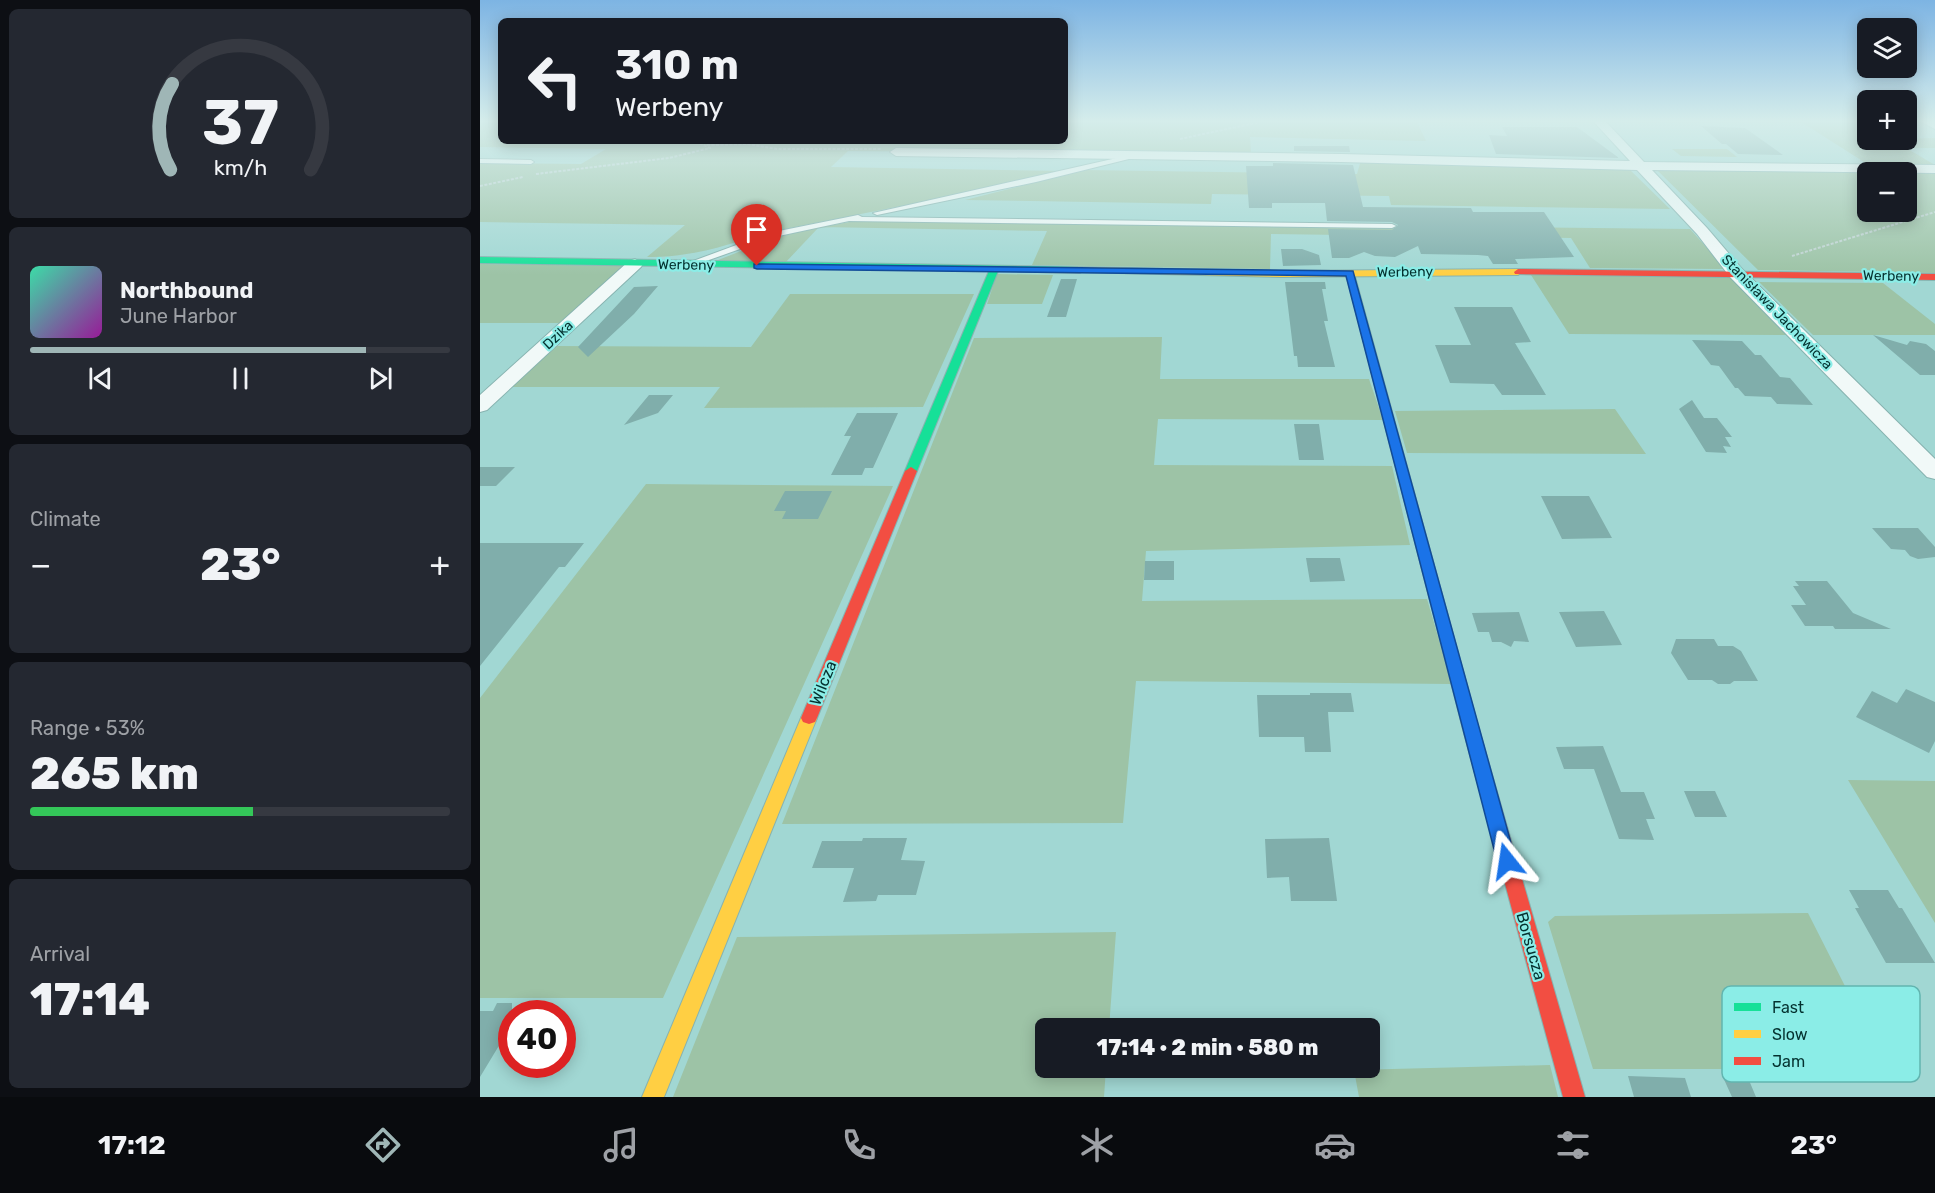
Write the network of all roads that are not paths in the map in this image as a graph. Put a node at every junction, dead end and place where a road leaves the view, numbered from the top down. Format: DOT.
graph roads {
  1 [pos="1065,173"];
  2 [pos="1648,173"];
  3 [pos="850,219"];
  4 [pos="1392,226"];
  5 [pos="480,260"];
  6 [pos="635,264"];
  7 [pos="687,265"];
  8 [pos="994,270"];
  9 [pos="1350,273"];
  10 [pos="1736,273"];
  11 [pos="1935,277"];
  12 [pos="480,406"];
  13 [pos="1935,472"];
  14 [pos="653,1097"];
  15 [pos="1574,1097"];
  1 -- 3 [label="lane"];
  2 -- 10 [label="street, Stanisława Jachowicza"];
  3 -- 4 [label="lane"];
  3 -- 7 [label="lane"];
  5 -- 6 [label="street, Werbeny"];
  6 -- 7 [label="street, Werbeny"];
  6 -- 12 [label="street, Dzika"];
  7 -- 8 [label="street, Werbeny"];
  8 -- 9 [label="street, Werbeny"];
  8 -- 14 [label="street, Wilcza"];
  9 -- 10 [label="street, Werbeny"];
  9 -- 15 [label="street, Borsucza"];
  10 -- 11 [label="street, Werbeny"];
  10 -- 13 [label="street, Stanisława Jachowicza"];
}
